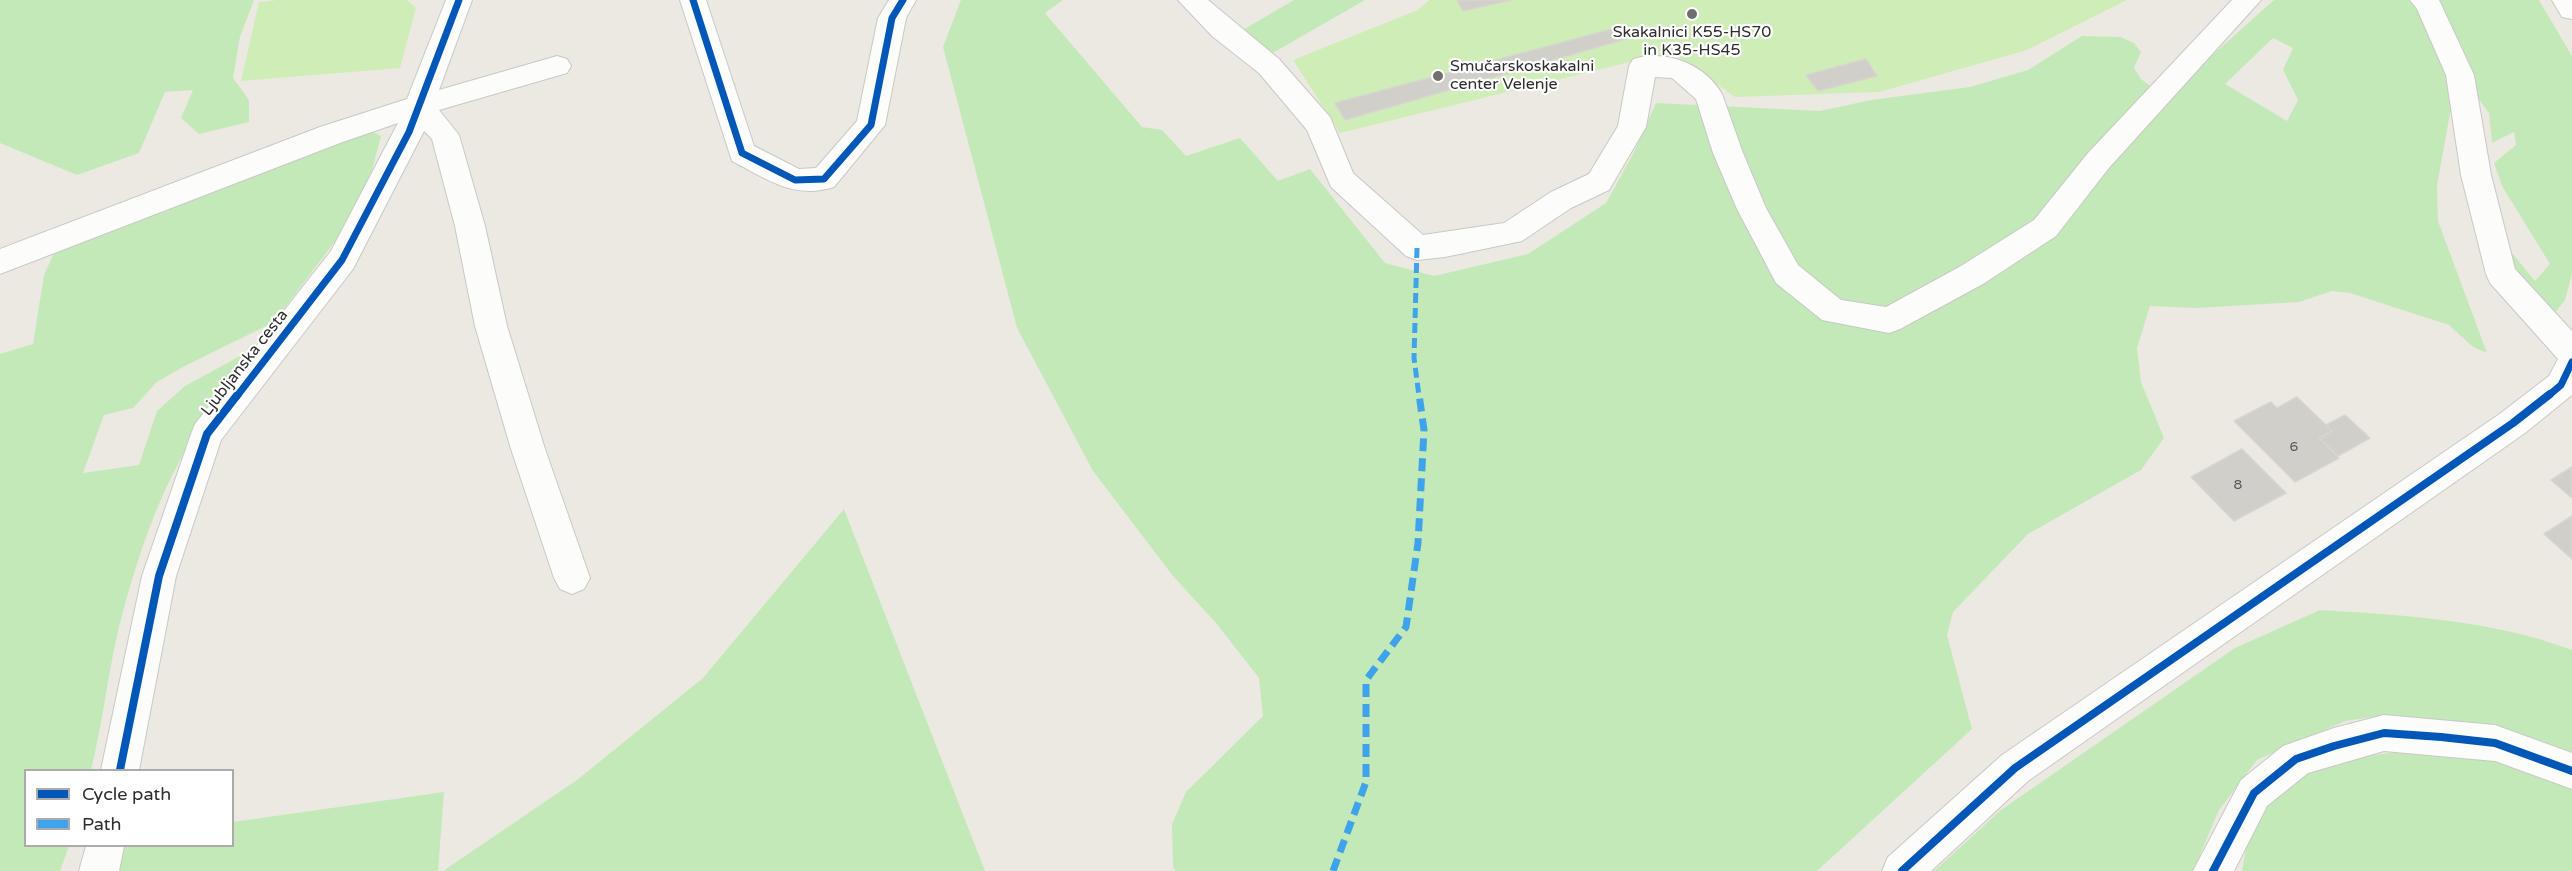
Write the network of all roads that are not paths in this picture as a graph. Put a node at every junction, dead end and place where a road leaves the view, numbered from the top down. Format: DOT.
graph roads {
  1 [pos="459,0"];
  2 [pos="693,0"];
  3 [pos="903,0"];
  4 [pos="1191,0"];
  5 [pos="2248,0"];
  6 [pos="2423,0"];
  7 [pos="2565,0"];
  8 [pos="2572,10"];
  9 [pos="556,66"];
  10 [pos="418,105"];
  11 [pos="0,262"];
  12 [pos="2569,372"];
  13 [pos="572,578"];
  14 [pos="120,769"];
  15 [pos="2572,771"];
  16 [pos="105,847"];
  17 [pos="99,871"];
  18 [pos="1902,871"];
  19 [pos="2213,871"];
  1 -- 10 [label="street, Ljubljanska cesta"];
  2 -- 3 [label="street"];
  4 -- 5 [label="street"];
  6 -- 12 [label="street"];
  7 -- 8 [label="street"];
  9 -- 10 [label="street"];
  10 -- 11 [label="street"];
  10 -- 13 [label="street"];
  10 -- 14 [label="street, Ljubljanska cesta"];
  12 -- 18 [label="street"];
  15 -- 19 [label="street"];
  16 -- 17 [label="street"];
}
